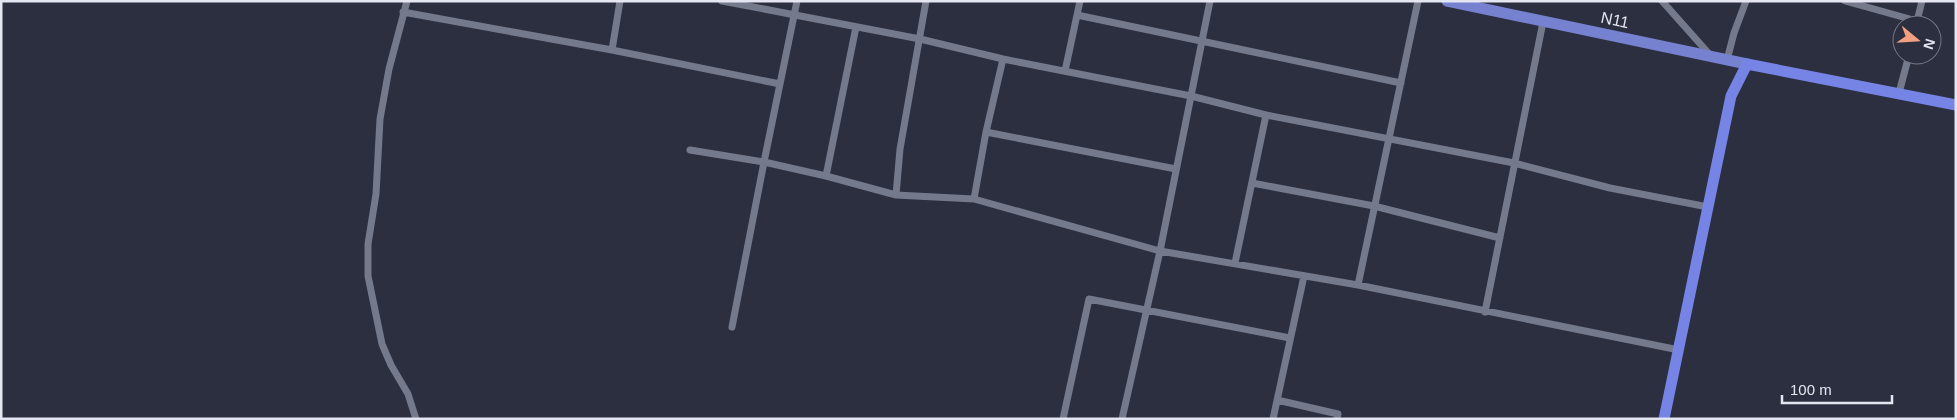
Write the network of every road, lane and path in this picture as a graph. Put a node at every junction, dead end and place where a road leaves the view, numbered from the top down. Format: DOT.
graph roads {
  1 [pos="407,1"];
  2 [pos="620,1"];
  3 [pos="722,1"];
  4 [pos="797,1"];
  5 [pos="926,1"];
  6 [pos="1080,1"];
  7 [pos="1210,1"];
  8 [pos="1418,1"];
  9 [pos="1446,1"];
  10 [pos="1662,1"];
  11 [pos="1746,1"];
  12 [pos="1845,1"];
  13 [pos="1922,1"];
  14 [pos="403,12"];
  15 [pos="1077,14"];
  16 [pos="795,15"];
  17 [pos="1918,15"];
  18 [pos="1892,16"];
  19 [pos="1544,22"];
  20 [pos="856,27"];
  21 [pos="920,38"];
  22 [pos="1202,42"];
  23 [pos="612,50"];
  24 [pos="1712,57"];
  25 [pos="1003,60"];
  26 [pos="1728,60"];
  27 [pos="1747,64"];
  28 [pos="1906,65"];
  29 [pos="1065,72"];
  30 [pos="1401,82"];
  31 [pos="780,84"];
  32 [pos="1899,93"];
  33 [pos="1191,96"];
  34 [pos="1956,105"];
  35 [pos="1266,115"];
  36 [pos="986,132"];
  37 [pos="1389,138"];
  38 [pos="690,150"];
  39 [pos="764,162"];
  40 [pos="1514,163"];
  41 [pos="1176,169"];
  42 [pos="826,176"];
  43 [pos="1252,183"];
  44 [pos="896,195"];
  45 [pos="974,200"];
  46 [pos="1374,206"];
  47 [pos="1708,207"];
  48 [pos="1500,238"];
  49 [pos="1160,251"];
  50 [pos="1235,263"];
  51 [pos="1304,276"];
  52 [pos="1358,285"];
  53 [pos="1147,309"];
  54 [pos="1485,312"];
  55 [pos="732,327"];
  56 [pos="1290,338"];
  57 [pos="1678,350"];
  58 [pos="1277,400"];
  59 [pos="416,419"];
  60 [pos="1063,419"];
  61 [pos="1122,419"];
  62 [pos="1273,419"];
  63 [pos="1338,419"];
  64 [pos="1664,419"];
  1 -- 14 [label="street"];
  2 -- 23 [label="street"];
  3 -- 16 [label="street"];
  4 -- 16 [label="street"];
  5 -- 21 [label="street"];
  6 -- 15 [label="street"];
  7 -- 22 [label="street"];
  8 -- 30 [label="street"];
  9 -- 19 [label="main road, N11"];
  10 -- 24 [label="street"];
  11 -- 26 [label="street"];
  12 -- 18 [label="street"];
  13 -- 17 [label="street"];
  14 -- 23 [label="street"];
  14 -- 59 [label="street"];
  15 -- 22 [label="street"];
  15 -- 29 [label="street"];
  16 -- 20 [label="street"];
  16 -- 31 [label="street"];
  19 -- 24 [label="main road, N11"];
  19 -- 40 [label="street"];
  20 -- 21 [label="street"];
  20 -- 42 [label="street"];
  21 -- 25 [label="street"];
  21 -- 44 [label="street"];
  22 -- 30 [label="street"];
  22 -- 33 [label="street"];
  23 -- 31 [label="street"];
  24 -- 26 [label="main road, N11"];
  25 -- 29 [label="street"];
  25 -- 36 [label="street"];
  26 -- 27 [label="main road, N11"];
  27 -- 32 [label="highway"];
  27 -- 47 [label="highway"];
  28 -- 32 [label="street"];
  29 -- 33 [label="street"];
  30 -- 37 [label="street"];
  31 -- 39 [label="street"];
  32 -- 34 [label="highway"];
  33 -- 35 [label="street"];
  33 -- 41 [label="street"];
  35 -- 37 [label="street"];
  35 -- 43 [label="street"];
  36 -- 41 [label="street"];
  36 -- 45 [label="street"];
  37 -- 40 [label="street"];
  37 -- 46 [label="street"];
  38 -- 39 [label="street"];
  39 -- 42 [label="street"];
  39 -- 55 [label="street"];
  40 -- 47 [label="street"];
  40 -- 48 [label="street"];
  41 -- 49 [label="street"];
  42 -- 44 [label="street"];
  43 -- 46 [label="street"];
  43 -- 50 [label="street"];
  44 -- 45 [label="street"];
  45 -- 49 [label="street"];
  46 -- 48 [label="street"];
  46 -- 52 [label="street"];
  47 -- 57 [label="highway"];
  48 -- 54 [label="street"];
  49 -- 50 [label="street"];
  49 -- 53 [label="street"];
  50 -- 51 [label="street"];
  51 -- 52 [label="street"];
  51 -- 56 [label="street"];
  52 -- 54 [label="street"];
  53 -- 56 [label="street"];
  53 -- 60 [label="street"];
  53 -- 61 [label="street"];
  54 -- 57 [label="street"];
  56 -- 58 [label="street"];
  57 -- 64 [label="highway"];
  58 -- 62 [label="street"];
  58 -- 63 [label="street"];
}
